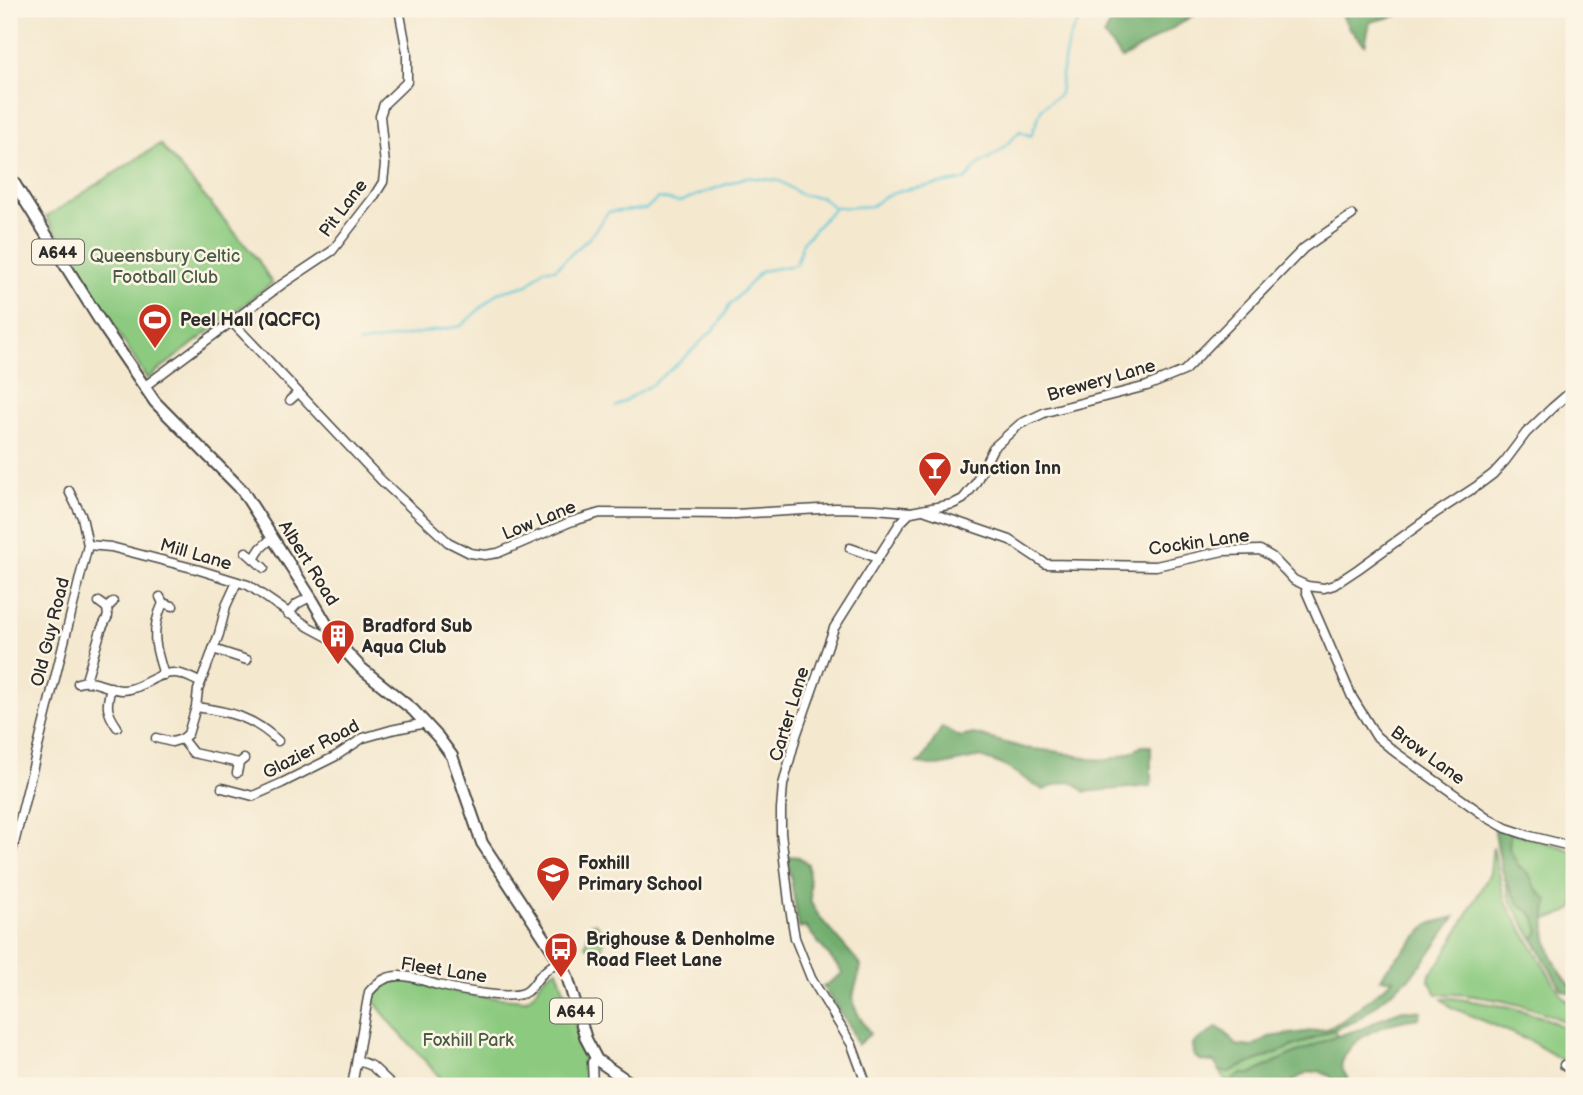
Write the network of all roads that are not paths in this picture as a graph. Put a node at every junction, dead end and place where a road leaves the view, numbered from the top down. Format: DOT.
graph roads {
  1 [pos="399,9"];
  2 [pos="9,175"];
  3 [pos="1352,215"];
  4 [pos="232,322"];
  5 [pos="145,386"];
  6 [pos="1574,389"];
  7 [pos="298,393"];
  8 [pos="290,400"];
  9 [pos="69,491"];
  10 [pos="923,510"];
  11 [pos="911,512"];
  12 [pos="272,538"];
  13 [pos="88,545"];
  14 [pos="850,548"];
  15 [pos="246,552"];
  16 [pos="878,558"];
  17 [pos="254,559"];
  18 [pos="264,568"];
  19 [pos="237,582"];
  20 [pos="1307,586"];
  21 [pos="310,597"];
  22 [pos="99,602"];
  23 [pos="173,606"];
  24 [pos="288,614"];
  25 [pos="337,642"];
  26 [pos="214,649"];
  27 [pos="247,660"];
  28 [pos="164,675"];
  29 [pos="200,682"];
  30 [pos="110,687"];
  31 [pos="196,707"];
  32 [pos="426,723"];
  33 [pos="103,728"];
  34 [pos="162,737"];
  35 [pos="182,739"];
  36 [pos="279,742"];
  37 [pos="237,773"];
  38 [pos="222,788"];
  39 [pos="1574,849"];
  40 [pos="9,864"];
  41 [pos="559,960"];
  42 [pos="357,1060"];
  43 [pos="597,1060"];
  44 [pos="1564,1065"];
  45 [pos="1574,1072"];
  46 [pos="352,1086"];
  47 [pos="393,1086"];
  48 [pos="593,1086"];
  49 [pos="635,1086"];
  50 [pos="867,1086"];
  1 -- 4 [label="street, Pit Lane"];
  2 -- 5 [label="main road, Albert Road / A644"];
  3 -- 10 [label="street, Brewery Lane"];
  4 -- 5 [label="street, Pit Lane"];
  4 -- 7 [label="street, Low Lane"];
  5 -- 12 [label="main road, Albert Road / A644"];
  6 -- 20 [label="street"];
  7 -- 8 [label="street"];
  7 -- 11 [label="street, Low Lane"];
  9 -- 13 [label="street, Old Guy Road"];
  10 -- 11 [label="street"];
  10 -- 20 [label="street, Cockin Lane"];
  11 -- 16 [label="street, Carter Lane"];
  12 -- 17 [label="street"];
  12 -- 21 [label="main road, Albert Road / A644"];
  13 -- 19 [label="street, Mill Lane"];
  13 -- 40 [label="street, Old Guy Road"];
  14 -- 16 [label="street"];
  15 -- 17 [label="street"];
  16 -- 50 [label="street, Carter Lane"];
  17 -- 18 [label="street"];
  19 -- 24 [label="street, Mill Lane"];
  19 -- 26 [label="street"];
  20 -- 39 [label="street, Brow Lane"];
  21 -- 24 [label="street"];
  21 -- 25 [label="main road, Albert Road / A644"];
  22 -- 30 [label="street"];
  23 -- 28 [label="street"];
  24 -- 25 [label="street, Mill Lane"];
  25 -- 32 [label="main road, Albert Road / A644"];
  26 -- 27 [label="street"];
  26 -- 29 [label="street"];
  28 -- 29 [label="street"];
  28 -- 30 [label="street"];
  29 -- 31 [label="street"];
  30 -- 33 [label="street"];
  31 -- 35 [label="street"];
  31 -- 36 [label="street"];
  32 -- 38 [label="street, Glazier Road"];
  32 -- 41 [label="main road, Albert Road / A644"];
  34 -- 35 [label="street"];
  35 -- 37 [label="street"];
  41 -- 42 [label="street, Fleet Lane"];
  41 -- 43 [label="main road, A644"];
  42 -- 46 [label="street, Fleet Lane"];
  42 -- 47 [label="street"];
  43 -- 48 [label="street"];
  43 -- 49 [label="main road"];
  44 -- 45 [label="street"];
}
